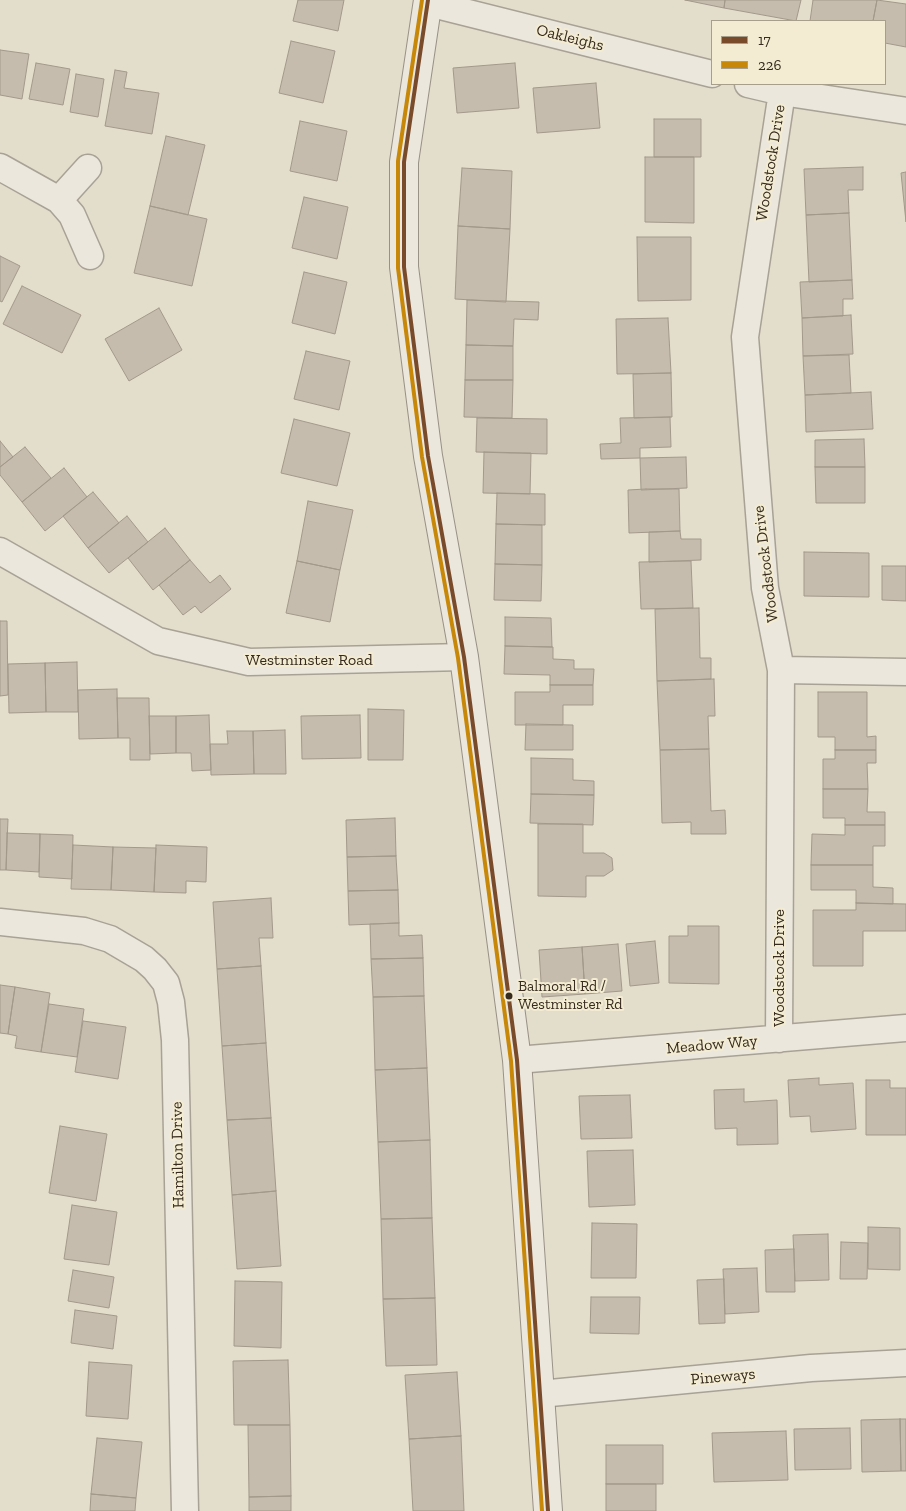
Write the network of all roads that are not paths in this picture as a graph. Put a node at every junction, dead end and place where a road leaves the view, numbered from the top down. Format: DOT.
graph roads {
  1 [pos="428,1"];
  2 [pos="711,74"];
  3 [pos="752,85"];
  4 [pos="782,92"];
  5 [pos="906,111"];
  6 [pos="0,167"];
  7 [pos="88,168"];
  8 [pos="59,200"];
  9 [pos="90,256"];
  10 [pos="0,551"];
  11 [pos="464,657"];
  12 [pos="781,670"];
  13 [pos="906,672"];
  14 [pos="0,922"];
  15 [pos="906,1028"];
  16 [pos="779,1039"];
  17 [pos="517,1060"];
  18 [pos="906,1363"];
  19 [pos="540,1394"];
  20 [pos="185,1511"];
  21 [pos="548,1511"];
  1 -- 2 [label="street, Oakleighs"];
  1 -- 11 [label="street"];
  3 -- 4 [label="street"];
  4 -- 5 [label="street"];
  4 -- 12 [label="street, Woodstock Drive"];
  6 -- 8 [label="street"];
  7 -- 8 [label="street"];
  8 -- 9 [label="street"];
  10 -- 11 [label="street, Westminster Road"];
  11 -- 17 [label="street"];
  12 -- 13 [label="street"];
  12 -- 16 [label="street, Woodstock Drive"];
  14 -- 20 [label="street, Hamilton Drive"];
  15 -- 16 [label="street, Meadow Way"];
  16 -- 17 [label="street, Meadow Way"];
  17 -- 19 [label="street"];
  18 -- 19 [label="street, Pineways"];
  19 -- 21 [label="street"];
}
